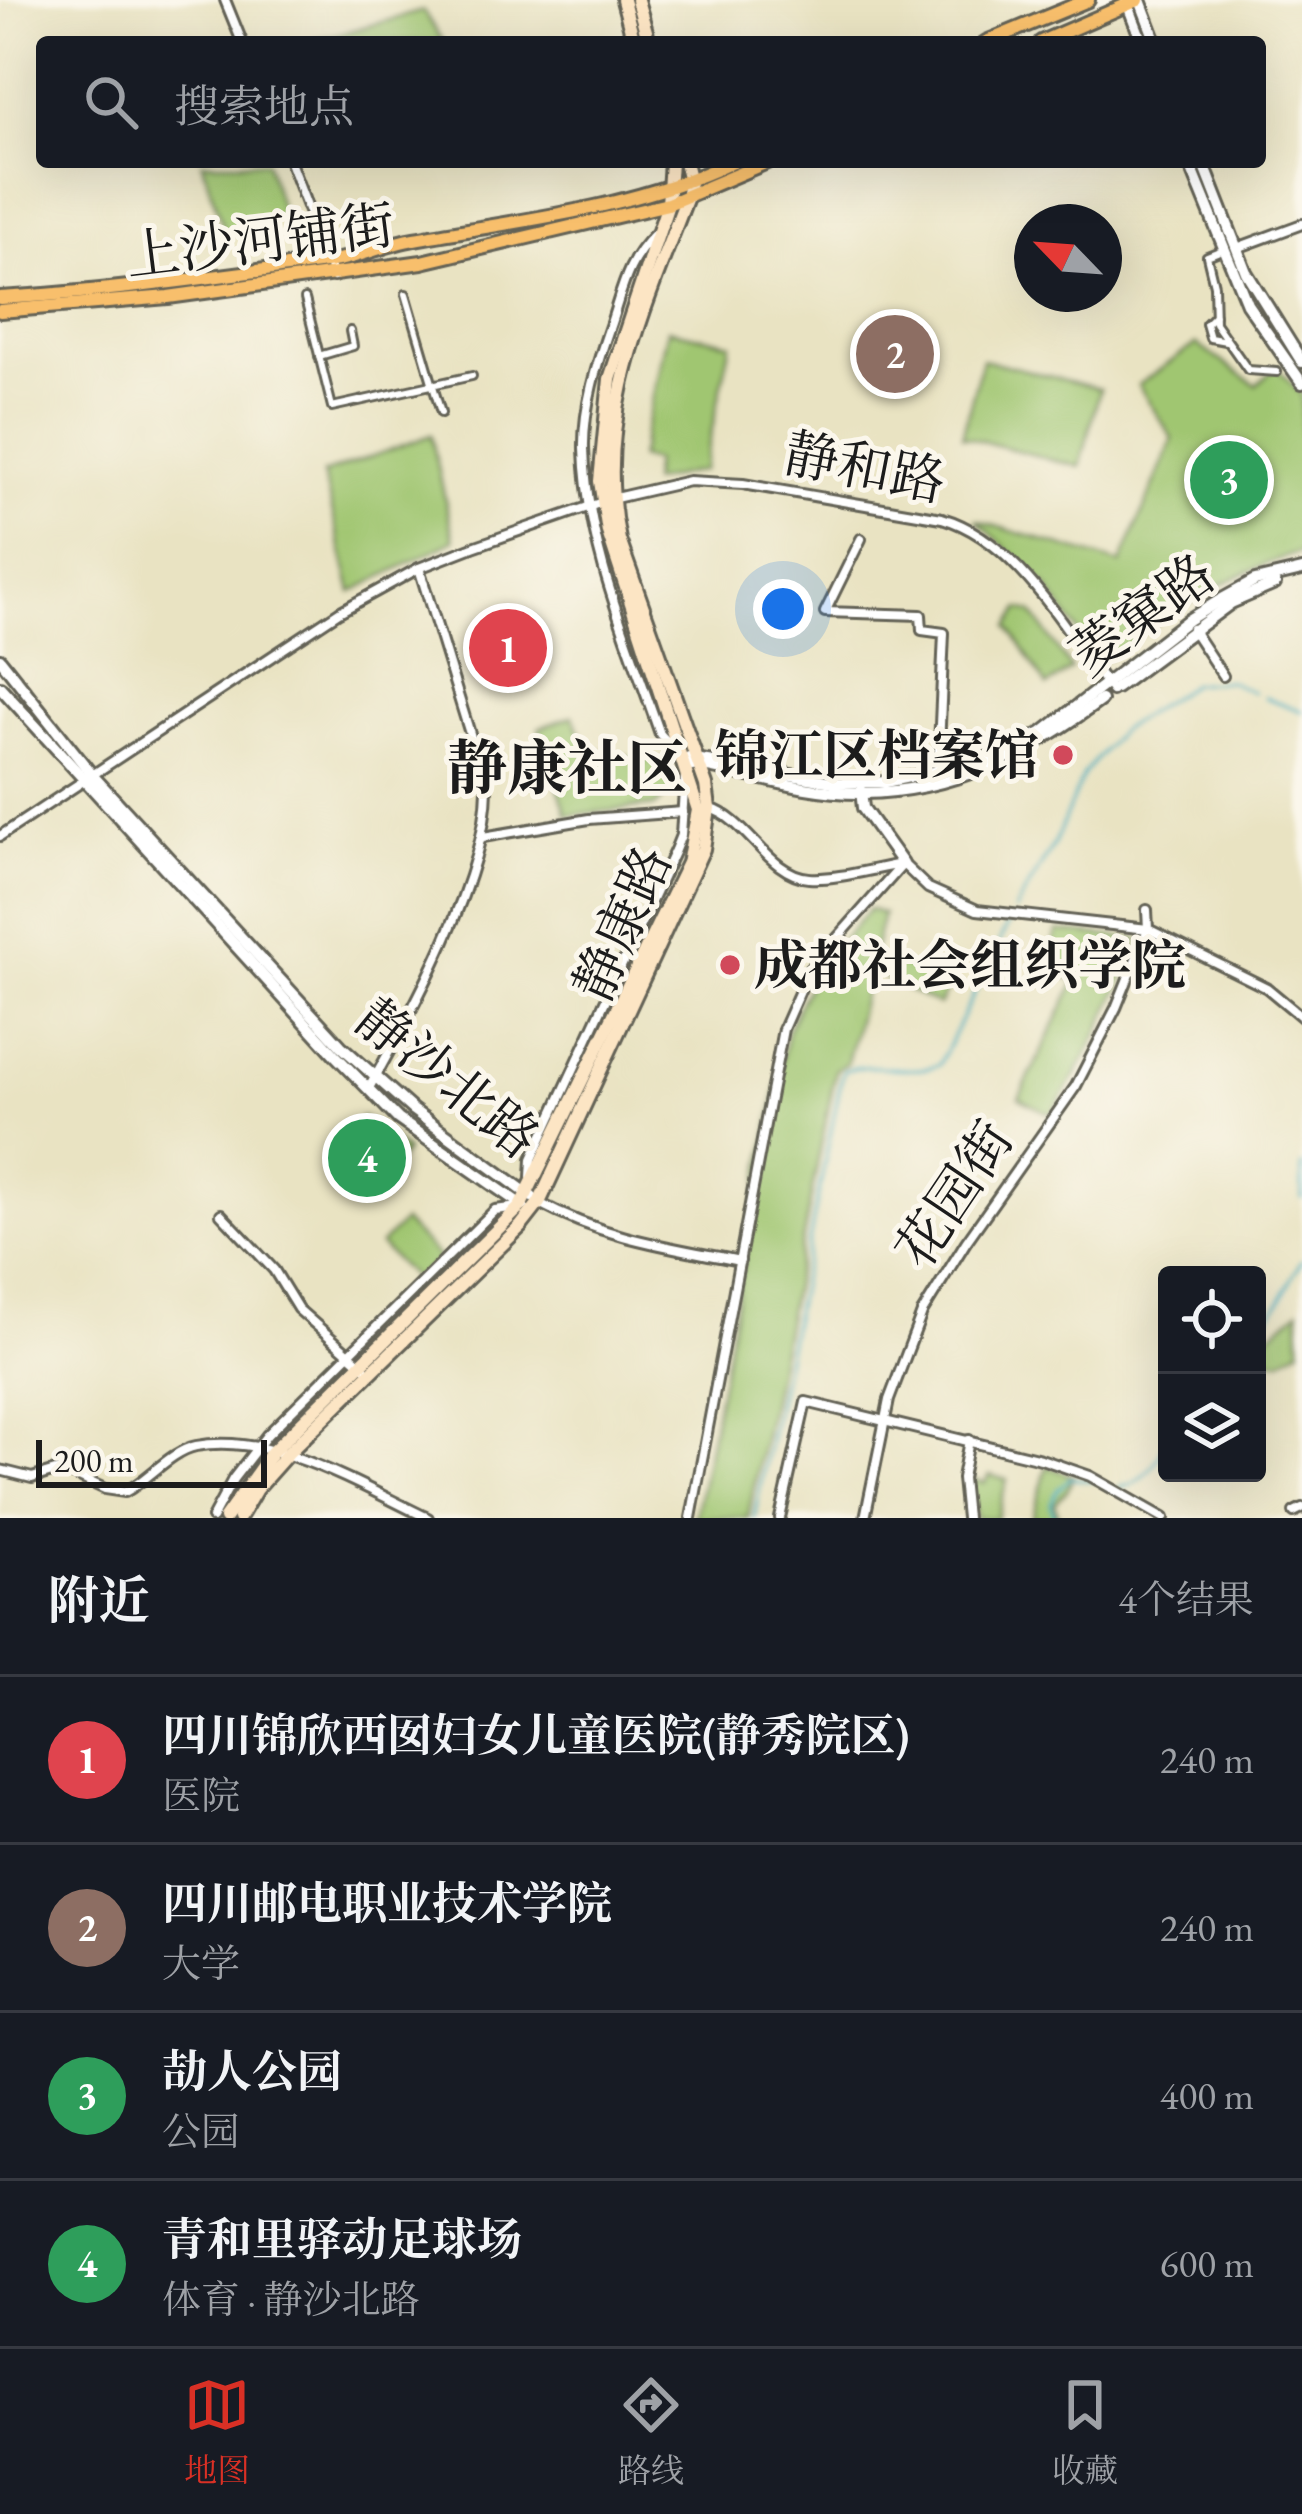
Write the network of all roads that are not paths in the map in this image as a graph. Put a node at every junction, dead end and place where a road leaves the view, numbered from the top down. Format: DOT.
graph roads {
  1 [pos="225,0"];
  2 [pos="623,0"];
  3 [pos="638,0"];
  4 [pos="1088,0"];
  5 [pos="1133,1"];
  6 [pos="240,36"];
  7 [pos="632,36"];
  8 [pos="647,36"];
  9 [pos="1001,36"];
  10 [pos="1054,36"];
  11 [pos="1141,36"];
  12 [pos="1153,36"];
  13 [pos="292,168"];
  14 [pos="671,168"];
  15 [pos="686,168"];
  16 [pos="719,168"];
  17 [pos="753,168"];
  18 [pos="1193,168"];
  19 [pos="1205,168"];
  20 [pos="690,182"];
  21 [pos="672,188"];
  22 [pos="687,197"];
  23 [pos="668,204"];
  24 [pos="1302,224"];
  25 [pos="1230,249"];
  26 [pos="331,262"];
  27 [pos="334,277"];
  28 [pos="406,294"];
  29 [pos="0,298"];
  30 [pos="305,299"];
  31 [pos="0,311"];
  32 [pos="350,331"];
  33 [pos="319,356"];
  34 [pos="1302,362"];
  35 [pos="1277,372"];
  36 [pos="472,376"];
  37 [pos="1302,383"];
  38 [pos="433,386"];
  39 [pos="441,413"];
  40 [pos="602,503"];
  41 [pos="861,538"];
  42 [pos="419,568"];
  43 [pos="1302,573"];
  44 [pos="1192,629"];
  45 [pos="0,658"];
  46 [pos="1223,676"];
  47 [pos="0,687"];
  48 [pos="1110,689"];
  49 [pos="689,761"];
  50 [pos="938,772"];
  51 [pos="89,778"];
  52 [pos="861,788"];
  53 [pos="709,808"];
  54 [pos="683,812"];
  55 [pos="0,836"];
  56 [pos="484,837"];
  57 [pos="903,864"];
  58 [pos="1147,910"];
  59 [pos="1148,929"];
  60 [pos="1302,1017"];
  61 [pos="371,1083"];
  62 [pos="529,1198"];
  63 [pos="998,1199"];
  64 [pos="1010,1209"];
  65 [pos="220,1214"];
  66 [pos="740,1262"];
  67 [pos="350,1354"];
  68 [pos="366,1368"];
  69 [pos="885,1418"];
  70 [pos="969,1440"];
  71 [pos="256,1449"];
  72 [pos="272,1452"];
  73 [pos="288,1453"];
  74 [pos="0,1470"];
  75 [pos="212,1518"];
  76 [pos="225,1518"];
  77 [pos="239,1518"];
  78 [pos="428,1518"];
  79 [pos="691,1518"];
  80 [pos="780,1518"];
  81 [pos="865,1518"];
  82 [pos="965,1518"];
  83 [pos="1164,1518"];
  1 -- 6 [label="street"];
  2 -- 7 [label="main road"];
  3 -- 8 [label="main road"];
  4 -- 9 [label="main road"];
  5 -- 10 [label="main road"];
  5 -- 11 [label="street"];
  5 -- 12 [label="street"];
  13 -- 26 [label="street"];
  14 -- 21 [label="main road, 静康路"];
  15 -- 20 [label="main road"];
  16 -- 20 [label="main road, 上沙河铺街"];
  17 -- 22 [label="main road, 上沙河铺街"];
  18 -- 25 [label="street"];
  19 -- 25 [label="street"];
  20 -- 21 [label="main road, 上沙河铺街"];
  20 -- 22 [label="main road, 静康路"];
  21 -- 23 [label="main road, 静康路"];
  21 -- 26 [label="main road, 上沙河铺街"];
  22 -- 23 [label="main road, 上沙河铺街"];
  22 -- 40 [label="main road, 静康路"];
  23 -- 27 [label="main road, 上沙河铺街"];
  23 -- 40 [label="main road, 静康路"];
  24 -- 25 [label="street"];
  25 -- 34 [label="street"];
  25 -- 35 [label="street"];
  25 -- 37 [label="street"];
  26 -- 27 [label="street"];
  26 -- 29 [label="main road, 上沙河铺街"];
  27 -- 31 [label="main road, 上沙河铺街"];
  28 -- 38 [label="street"];
  30 -- 33 [label="street"];
  32 -- 33 [label="street"];
  33 -- 38 [label="street"];
  36 -- 38 [label="street"];
  38 -- 39 [label="street"];
  40 -- 42 [label="street, 静和路"];
  40 -- 48 [label="street, 静和路"];
  40 -- 49 [label="main road, 静康路"];
  40 -- 49 [label="street"];
  41 -- 50 [label="street"];
  42 -- 51 [label="street, 静和路"];
  42 -- 56 [label="street"];
  43 -- 44 [label="street, 菱窠路"];
  43 -- 48 [label="street, 菱窠路"];
  44 -- 46 [label="street"];
  44 -- 48 [label="street, 菱窠路"];
  45 -- 51 [label="street, 静沙北路"];
  47 -- 51 [label="street, 静沙北路"];
  48 -- 50 [label="street, 菱窠路"];
  48 -- 52 [label="street, 菱窠路"];
  49 -- 52 [label="street, 菱窠路"];
  49 -- 53 [label="main road, 静康路"];
  49 -- 54 [label="street"];
  49 -- 62 [label="main road, 静康路"];
  50 -- 52 [label="street, 菱窠路"];
  51 -- 55 [label="street, 静和路"];
  51 -- 61 [label="street, 静沙北路"];
  52 -- 57 [label="street"];
  53 -- 57 [label="street"];
  53 -- 62 [label="main road, 静康路"];
  54 -- 56 [label="street"];
  54 -- 62 [label="street"];
  56 -- 61 [label="street"];
  57 -- 59 [label="street"];
  57 -- 66 [label="street"];
  58 -- 59 [label="street"];
  59 -- 60 [label="street"];
  59 -- 63 [label="street, 花园街"];
  61 -- 62 [label="street, 静沙北路"];
  62 -- 66 [label="street"];
  62 -- 67 [label="street"];
  62 -- 68 [label="main road, 静康路"];
  63 -- 64 [label="street"];
  63 -- 69 [label="street, 花园街"];
  65 -- 67 [label="street"];
  66 -- 79 [label="street"];
  67 -- 68 [label="street"];
  67 -- 71 [label="street"];
  68 -- 72 [label="main road, 静康路"];
  68 -- 73 [label="main road, 静康路"];
  69 -- 70 [label="street"];
  69 -- 80 [label="street"];
  69 -- 81 [label="street, 花园街"];
  70 -- 82 [label="street"];
  70 -- 83 [label="street"];
  71 -- 72 [label="street"];
  71 -- 74 [label="street"];
  71 -- 75 [label="street"];
  72 -- 73 [label="street"];
  72 -- 76 [label="main road, 静康路"];
  73 -- 77 [label="main road, 静康路"];
  73 -- 78 [label="street"];
}
